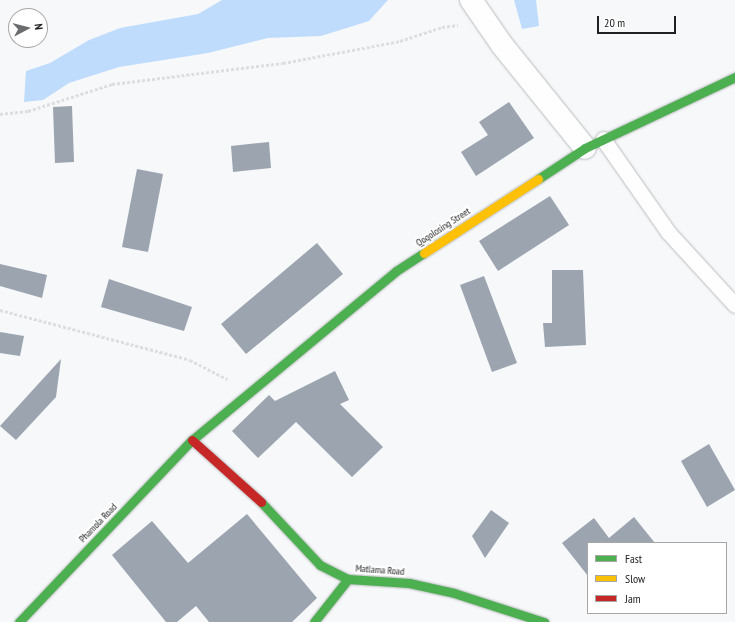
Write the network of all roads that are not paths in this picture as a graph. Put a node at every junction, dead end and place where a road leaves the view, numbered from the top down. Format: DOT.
graph roads {
  1 [pos="471,0"];
  2 [pos="735,77"];
  3 [pos="594,144"];
  4 [pos="735,305"];
  5 [pos="192,440"];
  6 [pos="348,579"];
  7 [pos="19,622"];
  8 [pos="314,622"];
  9 [pos="544,622"];
  1 -- 3 [label="street"];
  2 -- 3 [label="street, Qoqolosing Street"];
  3 -- 4 [label="lane"];
  3 -- 5 [label="street, Qoqolosing Street"];
  5 -- 6 [label="street, Matlama Road"];
  5 -- 7 [label="street, Phamola Road"];
  6 -- 8 [label="street"];
  6 -- 9 [label="street, Matlama Road"];
}
